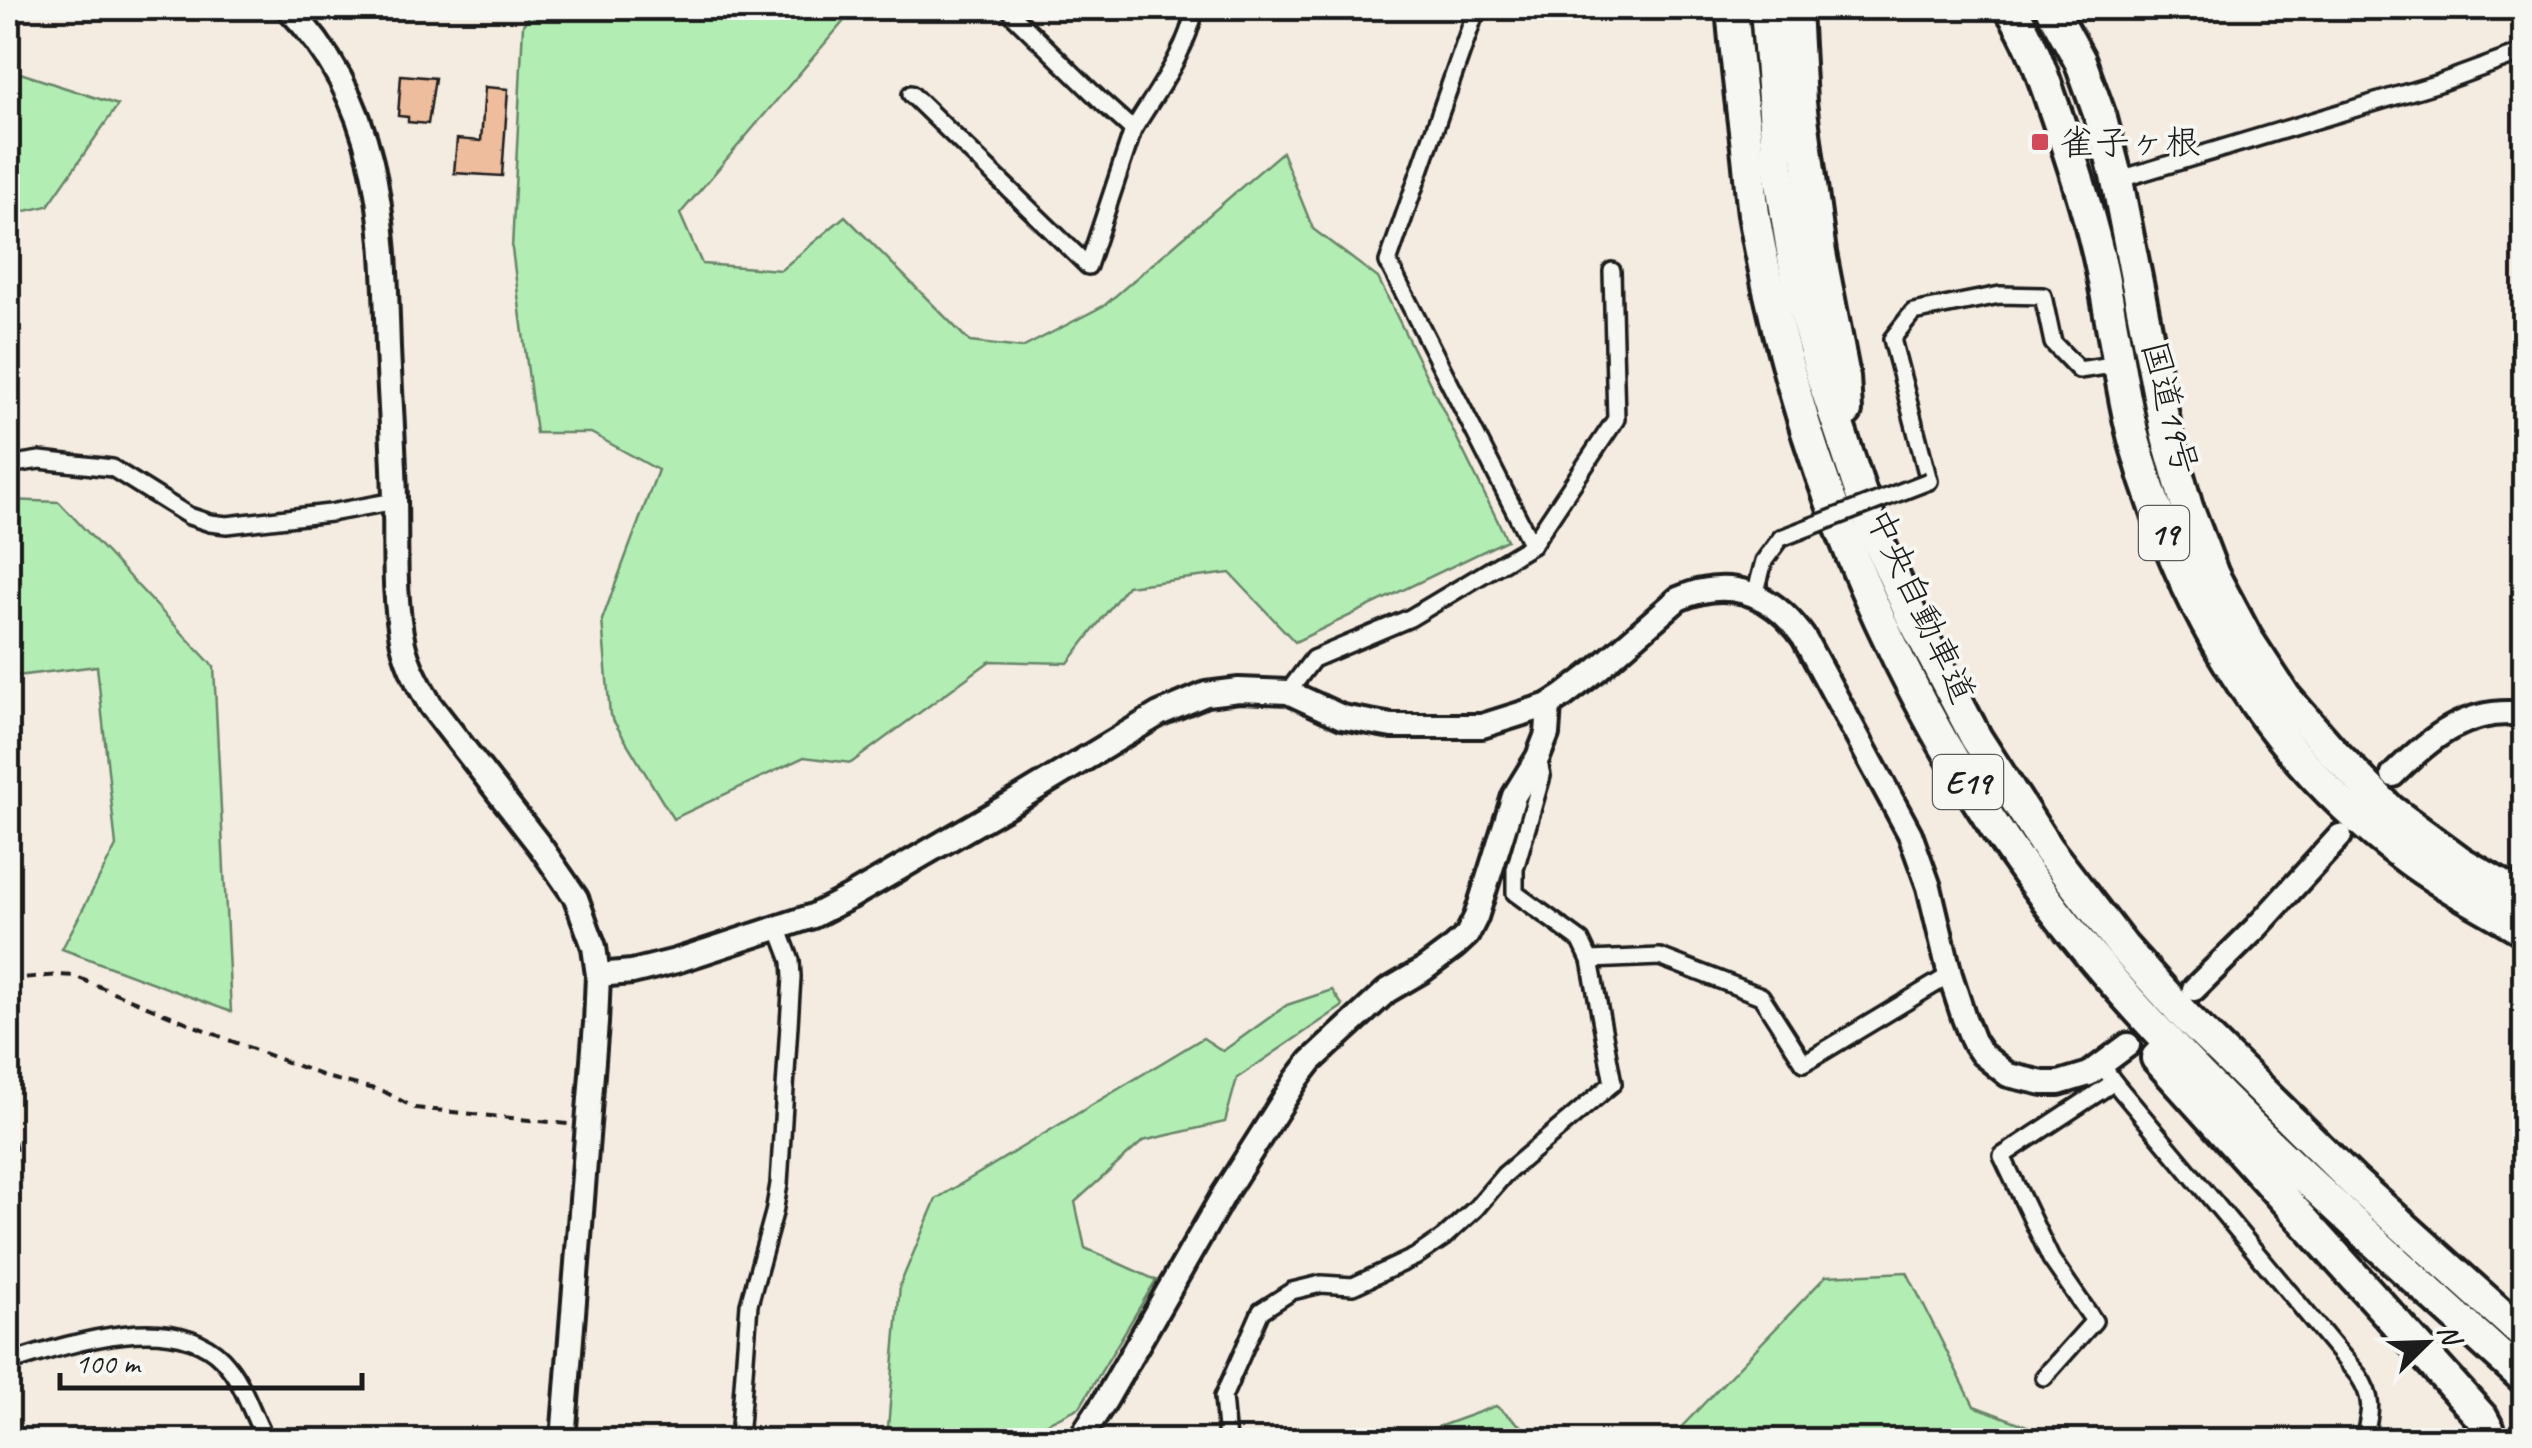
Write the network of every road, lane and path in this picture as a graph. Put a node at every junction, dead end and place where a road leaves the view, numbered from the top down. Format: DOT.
graph roads {
  1 [pos="288,8"];
  2 [pos="1010,8"];
  3 [pos="1194,8"];
  4 [pos="1476,8"];
  5 [pos="1732,8"];
  6 [pos="1766,8"];
  7 [pos="1796,8"];
  8 [pos="2010,8"];
  9 [pos="2051,8"];
  10 [pos="2524,52"];
  11 [pos="911,94"];
  12 [pos="1134,130"];
  13 [pos="2117,180"];
  14 [pos="1612,271"];
  15 [pos="2120,364"];
  16 [pos="1850,464"];
  17 [pos="8,465"];
  18 [pos="395,501"];
  19 [pos="1532,545"];
  20 [pos="1755,595"];
  21 [pos="1900,662"];
  22 [pos="1288,692"];
  23 [pos="1549,704"];
  24 [pos="2524,714"];
  25 [pos="1538,757"];
  26 [pos="2394,775"];
  27 [pos="2340,836"];
  28 [pos="2524,899"];
  29 [pos="778,928"];
  30 [pos="2524,930"];
  31 [pos="1590,960"];
  32 [pos="1950,975"];
  33 [pos="598,976"];
  34 [pos="8,979"];
  35 [pos="2194,989"];
  36 [pos="2128,1046"];
  37 [pos="2108,1073"];
  38 [pos="8,1124"];
  39 [pos="588,1126"];
  40 [pos="8,1174"];
  41 [pos="2524,1335"];
  42 [pos="8,1363"];
  43 [pos="2044,1377"];
  44 [pos="2524,1378"];
  45 [pos="2490,1433"];
  46 [pos="266,1440"];
  47 [pos="562,1440"];
  48 [pos="739,1440"];
  49 [pos="1079,1440"];
  50 [pos="1227,1440"];
  51 [pos="2364,1440"];
  1 -- 18 [label="street"];
  2 -- 12 [label="street"];
  3 -- 12 [label="street"];
  4 -- 19 [label="street"];
  5 -- 21 [label="highway, 中央自動車道 / E19"];
  6 -- 16 [label="highway, 中央自動車道 / E19"];
  7 -- 16 [label="highway"];
  8 -- 15 [label="highway, 国道19号 / 19"];
  9 -- 13 [label="highway, 国道19号 / 19"];
  10 -- 13 [label="street"];
  11 -- 12 [label="street"];
  13 -- 28 [label="highway, 国道19号 / 19"];
  14 -- 19 [label="street"];
  15 -- 20 [label="street, bridge"];
  15 -- 30 [label="highway, 国道19号 / 19"];
  16 -- 41 [label="highway, 中央自動車道 / E19"];
  17 -- 18 [label="street"];
  18 -- 33 [label="street"];
  19 -- 22 [label="street"];
  20 -- 23 [label="street"];
  20 -- 32 [label="street"];
  21 -- 44 [label="highway, 中央自動車道 / E19"];
  21 -- 45 [label="highway"];
  22 -- 23 [label="street"];
  22 -- 29 [label="street"];
  23 -- 25 [label="street"];
  24 -- 26 [label="street"];
  25 -- 31 [label="street"];
  25 -- 49 [label="street"];
  27 -- 35 [label="street"];
  29 -- 33 [label="street"];
  29 -- 48 [label="street"];
  31 -- 32 [label="street"];
  31 -- 50 [label="street"];
  32 -- 37 [label="street"];
  33 -- 39 [label="street"];
  34 -- 39 [label="path"];
  36 -- 37 [label="street"];
  37 -- 43 [label="street"];
  37 -- 51 [label="street"];
  38 -- 40 [label="path"];
  39 -- 47 [label="street"];
  42 -- 46 [label="street"];
}
